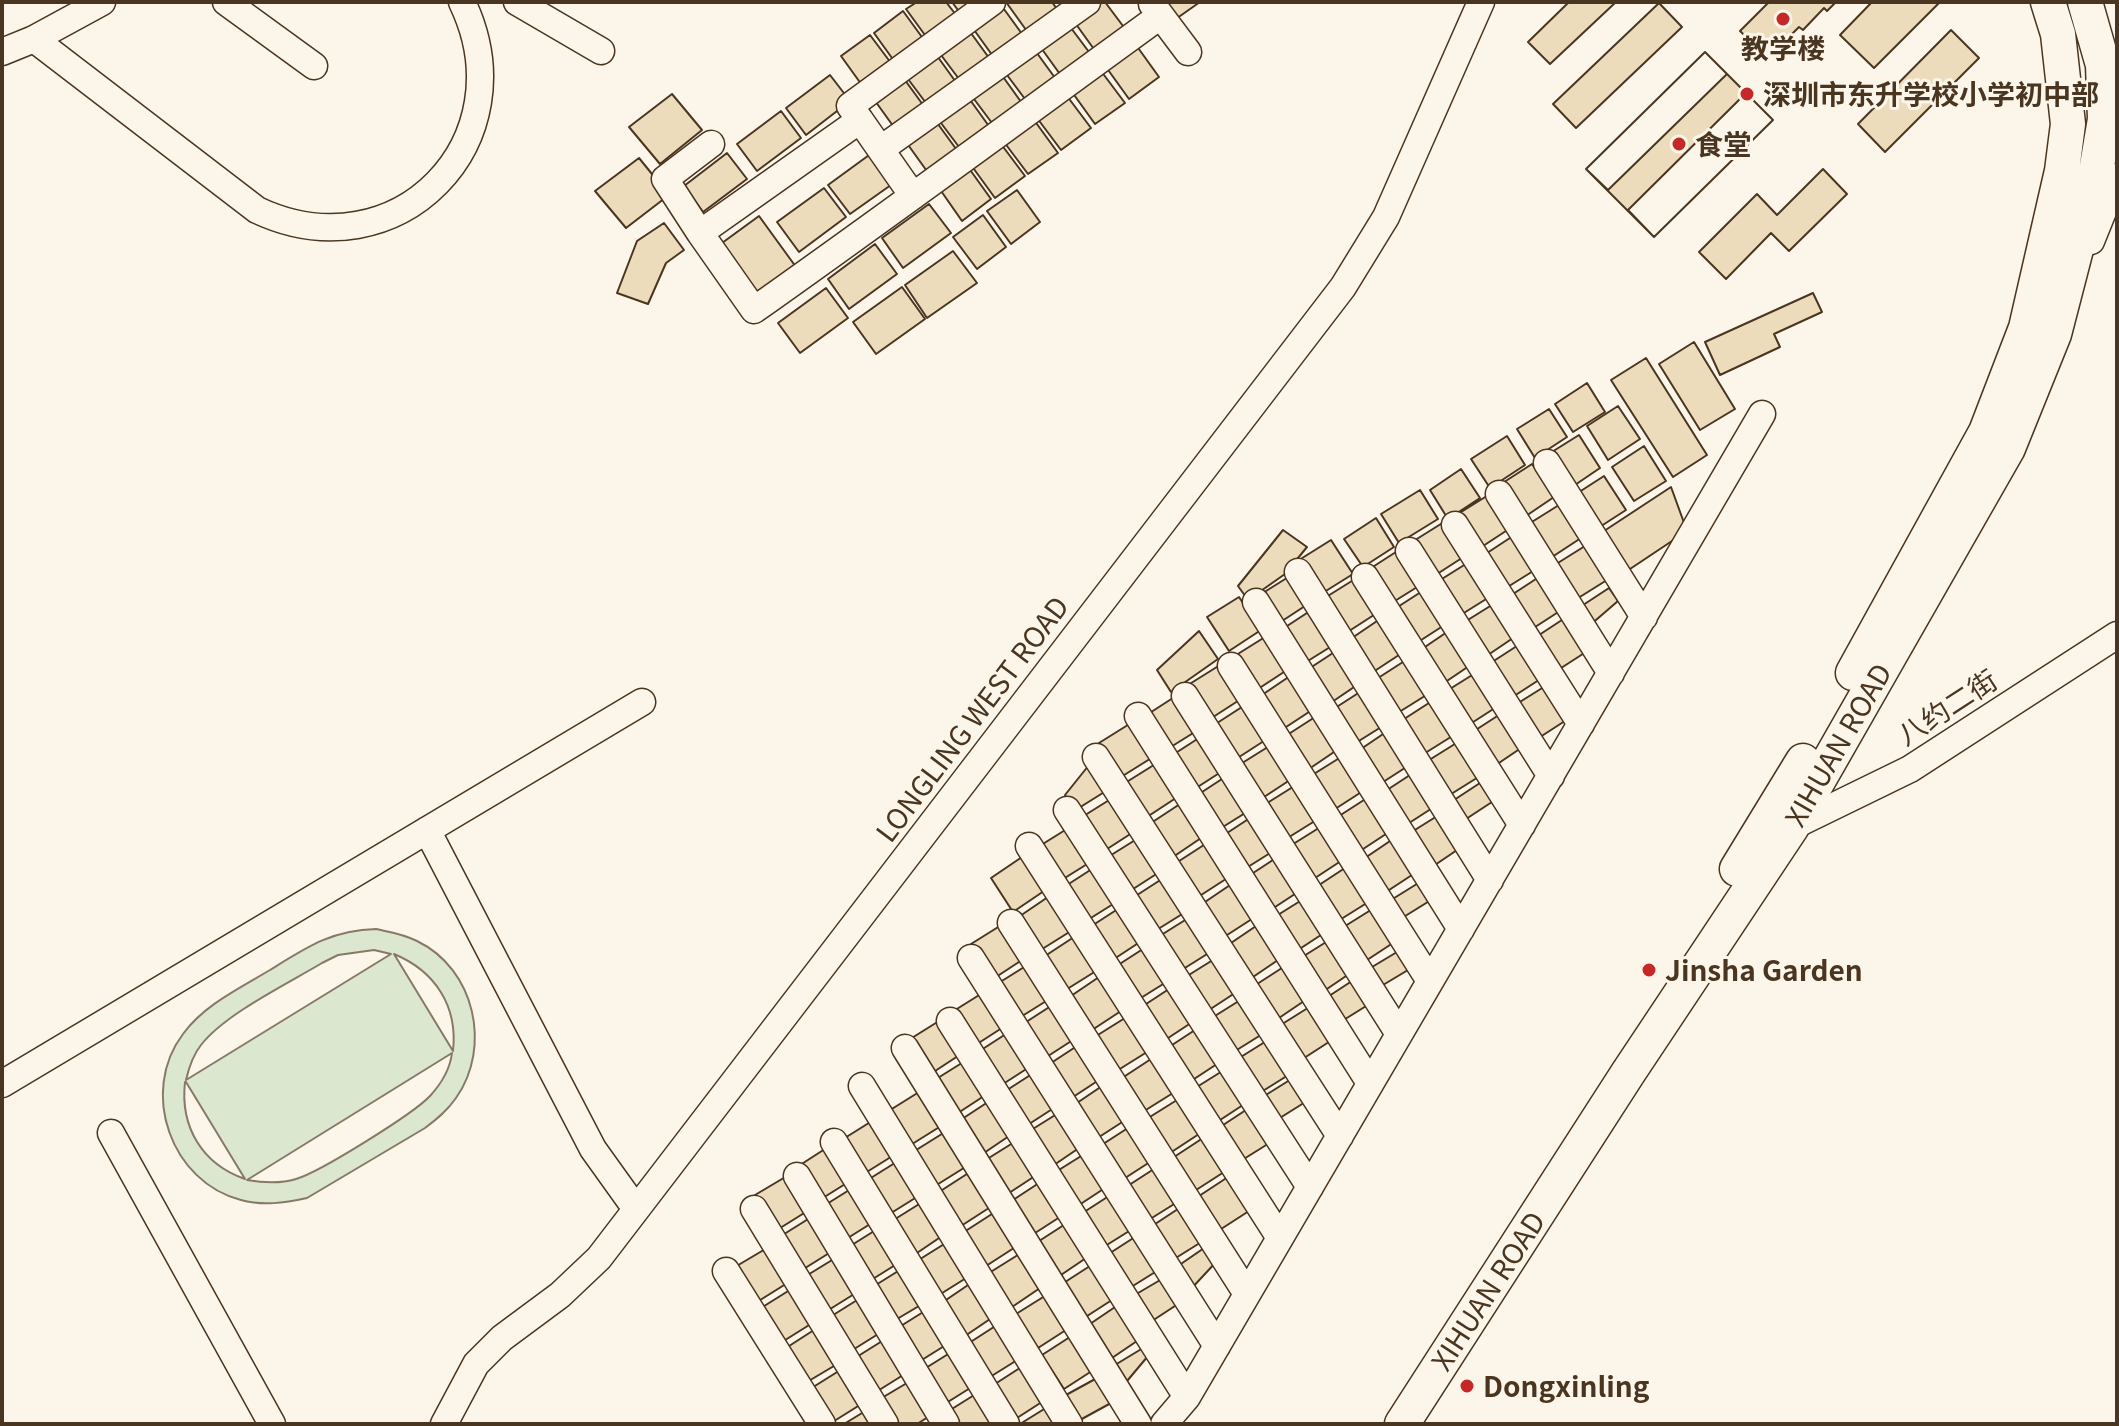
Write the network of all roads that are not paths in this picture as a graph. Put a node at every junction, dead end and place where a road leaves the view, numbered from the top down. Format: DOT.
graph roads {
  1 [pos="102,2"];
  2 [pos="226,2"];
  3 [pos="462,2"];
  4 [pos="517,2"];
  5 [pos="992,2"];
  6 [pos="1087,2"];
  7 [pos="1481,2"];
  8 [pos="2048,2"];
  9 [pos="2085,2"];
  10 [pos="1155,9"];
  11 [pos="34,39"];
  12 [pos="601,51"];
  13 [pos="2,52"];
  14 [pos="1188,52"];
  15 [pos="314,66"];
  16 [pos="860,120"];
  17 [pos="711,144"];
  18 [pos="881,149"];
  19 [pos="2117,177"];
  20 [pos="913,196"];
  21 [pos="700,233"];
  22 [pos="2054,334"];
  23 [pos="1762,414"];
  24 [pos="1547,463"];
  25 [pos="1499,494"];
  26 [pos="1455,525"];
  27 [pos="1409,551"];
  28 [pos="1298,572"];
  29 [pos="1365,577"];
  30 [pos="1256,602"];
  31 [pos="1644,617"];
  32 [pos="2117,635"];
  33 [pos="1231,666"];
  34 [pos="1611,673"];
  35 [pos="1185,696"];
  36 [pos="642,702"];
  37 [pos="1138,716"];
  38 [pos="1581,724"];
  39 [pos="1096,757"];
  40 [pos="1551,776"];
  41 [pos="1067,810"];
  42 [pos="1522,825"];
  43 [pos="427,830"];
  44 [pos="1775,830"];
  45 [pos="1029,846"];
  46 [pos="1490,880"];
  47 [pos="1011,923"];
  48 [pos="1461,929"];
  49 [pos="971,958"];
  50 [pos="1430,981"];
  51 [pos="950,1021"];
  52 [pos="1399,1034"];
  53 [pos="905,1048"];
  54 [pos="1370,1083"];
  55 [pos="2,1084"];
  56 [pos="862,1086"];
  57 [pos="111,1133"];
  58 [pos="1340,1136"];
  59 [pos="834,1142"];
  60 [pos="797,1176"];
  61 [pos="1310,1187"];
  62 [pos="636,1209"];
  63 [pos="754,1209"];
  64 [pos="1280,1238"];
  65 [pos="726,1271"];
  66 [pos="1247,1294"];
  67 [pos="1217,1346"];
  68 [pos="1187,1397"];
  69 [pos="272,1424"];
  70 [pos="444,1424"];
  71 [pos="822,1424"];
  72 [pos="885,1424"];
  73 [pos="946,1424"];
  74 [pos="1006,1424"];
  75 [pos="1069,1424"];
  76 [pos="1138,1424"];
  77 [pos="1164,1424"];
  78 [pos="1381,1424"];
  79 [pos="1402,1424"];
  1 -- 11 [label="street"];
  2 -- 15 [label="street"];
  3 -- 11 [label="street"];
  4 -- 12 [label="street"];
  5 -- 16 [label="street"];
  6 -- 18 [label="street"];
  7 -- 62 [label="street, LONGLING WEST ROAD"];
  8 -- 44 [label="main road, XIHUAN ROAD"];
  9 -- 22 [label="main road, XIHUAN ROAD"];
  10 -- 14 [label="street"];
  10 -- 20 [label="street"];
  11 -- 13 [label="street"];
  16 -- 18 [label="street"];
  16 -- 21 [label="street"];
  17 -- 21 [label="street"];
  18 -- 20 [label="street"];
  19 -- 22 [label="street"];
  20 -- 21 [label="street"];
  22 -- 44 [label="main road, XIHUAN ROAD"];
  23 -- 31 [label="street"];
  24 -- 31 [label="street"];
  25 -- 34 [label="street"];
  26 -- 38 [label="street"];
  27 -- 40 [label="street"];
  28 -- 46 [label="street"];
  29 -- 42 [label="street"];
  30 -- 48 [label="street"];
  31 -- 34 [label="street"];
  32 -- 44 [label="street, 八约二街"];
  33 -- 50 [label="street"];
  34 -- 38 [label="street"];
  35 -- 52 [label="street"];
  36 -- 43 [label="street"];
  37 -- 54 [label="street"];
  38 -- 40 [label="street"];
  39 -- 58 [label="street"];
  40 -- 42 [label="street"];
  41 -- 61 [label="street"];
  42 -- 46 [label="street"];
  43 -- 55 [label="street"];
  43 -- 62 [label="street"];
  44 -- 78 [label="main road, XIHUAN ROAD"];
  44 -- 79 [label="main road, XIHUAN ROAD"];
  45 -- 64 [label="street"];
  46 -- 48 [label="street"];
  47 -- 66 [label="street"];
  48 -- 50 [label="street"];
  49 -- 67 [label="street"];
  50 -- 52 [label="street"];
  51 -- 68 [label="street"];
  52 -- 54 [label="street"];
  53 -- 76 [label="street"];
  54 -- 58 [label="street"];
  56 -- 75 [label="street"];
  57 -- 69 [label="street"];
  58 -- 61 [label="street"];
  59 -- 74 [label="street"];
  60 -- 73 [label="street"];
  61 -- 64 [label="street"];
  62 -- 70 [label="street, LONGLING WEST ROAD"];
  63 -- 72 [label="street"];
  64 -- 66 [label="street"];
  65 -- 71 [label="street"];
  66 -- 67 [label="street"];
  67 -- 68 [label="street"];
  68 -- 77 [label="street"];
}
